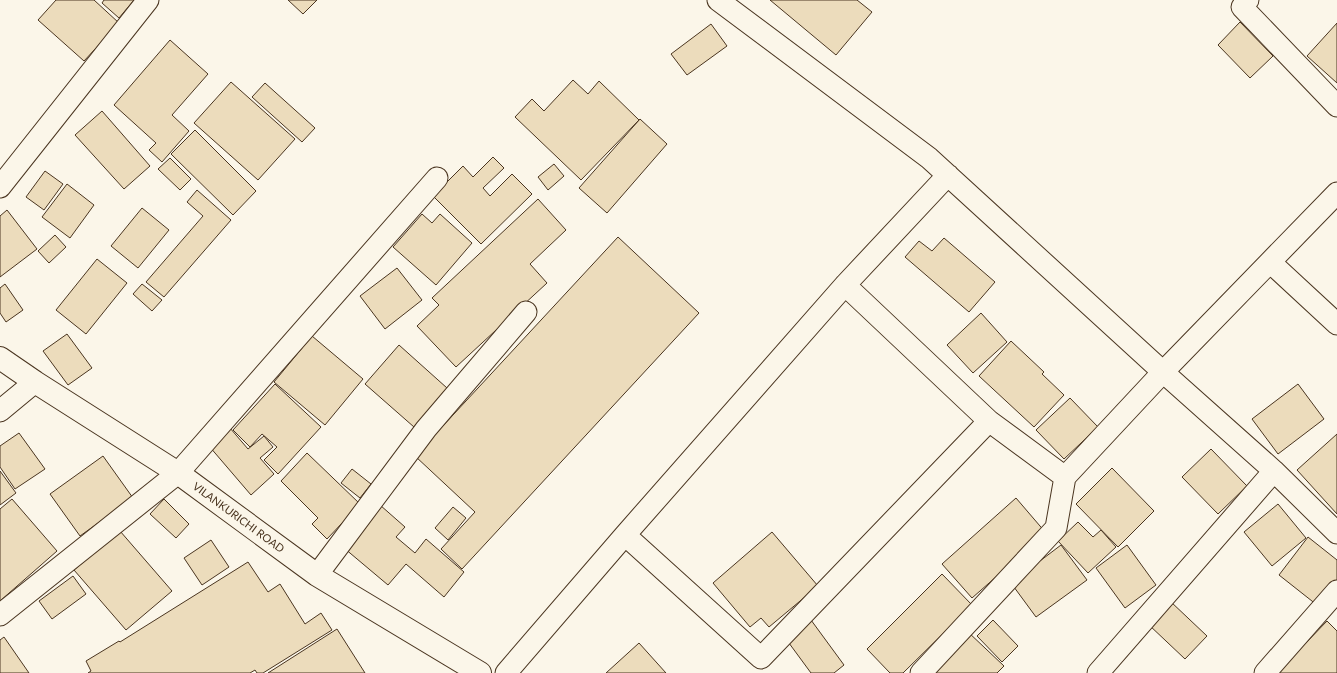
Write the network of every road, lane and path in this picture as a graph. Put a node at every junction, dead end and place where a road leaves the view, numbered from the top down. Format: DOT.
graph roads {
  1 [pos="148,0"];
  2 [pos="718,0"];
  3 [pos="1248,0"];
  4 [pos="1337,106"];
  5 [pos="948,175"];
  6 [pos="437,178"];
  7 [pos="0,187"];
  8 [pos="1337,193"];
  9 [pos="1270,262"];
  10 [pos="845,285"];
  11 [pos="526,312"];
  12 [pos="1337,324"];
  13 [pos="0,358"];
  14 [pos="1163,372"];
  15 [pos="35,382"];
  16 [pos="0,411"];
  17 [pos="990,421"];
  18 [pos="1274,471"];
  19 [pos="178,473"];
  20 [pos="1065,477"];
  21 [pos="1337,533"];
  22 [pos="625,536"];
  23 [pos="317,575"];
  24 [pos="1337,591"];
  25 [pos="0,615"];
  26 [pos="480,673"];
  27 [pos="506,673"];
  28 [pos="921,673"];
  29 [pos="1098,673"];
  30 [pos="1266,673"];
  1 -- 7 [label="street"];
  2 -- 5 [label="street"];
  3 -- 4 [label="street"];
  5 -- 10 [label="street"];
  5 -- 14 [label="street"];
  6 -- 19 [label="street"];
  8 -- 9 [label="street"];
  9 -- 12 [label="street"];
  9 -- 14 [label="street"];
  10 -- 17 [label="street"];
  10 -- 22 [label="street"];
  11 -- 23 [label="street"];
  13 -- 15 [label="main road, VILANKURICHI ROAD"];
  14 -- 18 [label="street"];
  14 -- 20 [label="street"];
  15 -- 16 [label="street"];
  15 -- 19 [label="main road, VILANKURICHI ROAD"];
  17 -- 20 [label="street"];
  17 -- 22 [label="street"];
  18 -- 21 [label="street"];
  18 -- 29 [label="street"];
  19 -- 23 [label="main road, VILANKURICHI ROAD"];
  19 -- 25 [label="street"];
  20 -- 28 [label="street"];
  22 -- 27 [label="street"];
  23 -- 26 [label="main road, VILANKURICHI ROAD"];
  24 -- 30 [label="street"];
}
